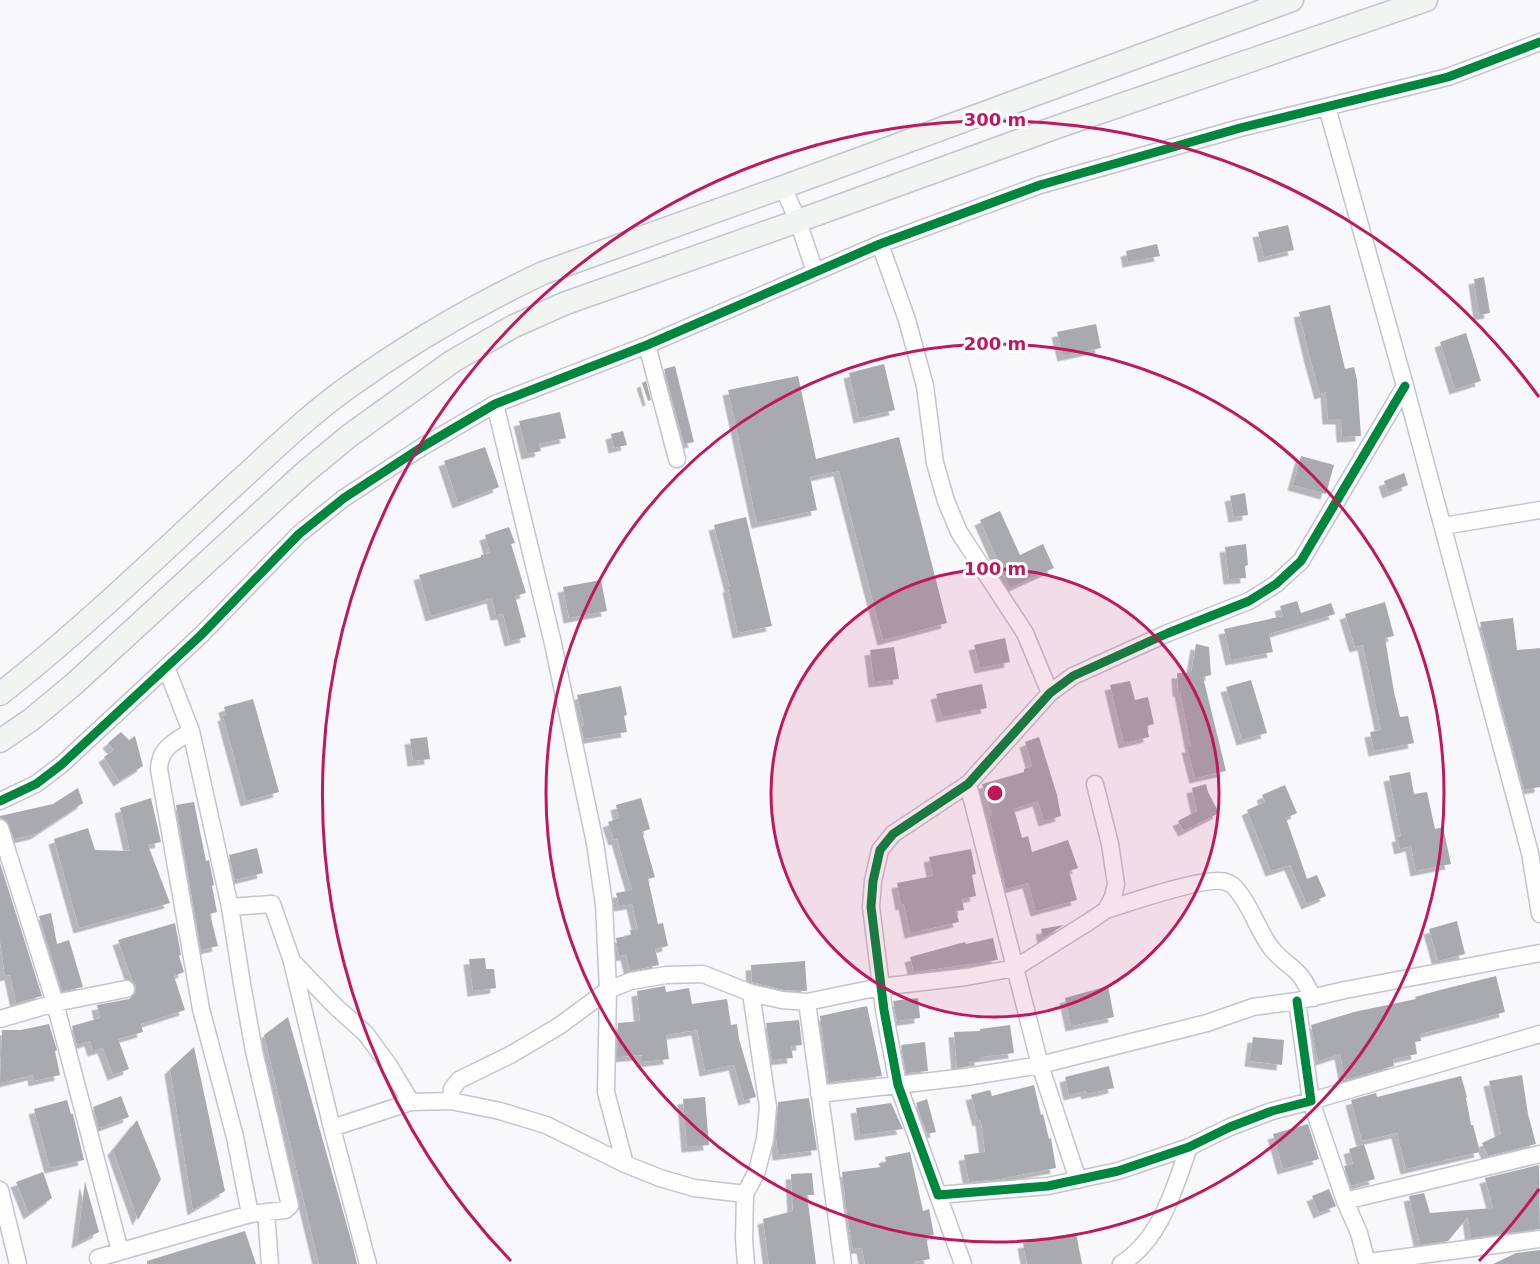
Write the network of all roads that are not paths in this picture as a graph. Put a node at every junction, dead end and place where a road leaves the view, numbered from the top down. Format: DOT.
graph roads {
  1 [pos="1292,0"];
  2 [pos="1426,0"];
  3 [pos="1540,42"];
  4 [pos="1327,107"];
  5 [pos="783,188"];
  6 [pos="798,222"];
  7 [pos="880,244"];
  8 [pos="815,272"];
  9 [pos="647,345"];
  10 [pos="1406,386"];
  11 [pos="495,405"];
  12 [pos="677,459"];
  13 [pos="1540,510"];
  14 [pos="1443,526"];
  15 [pos="166,667"];
  16 [pos="1050,693"];
  17 [pos="0,694"];
  18 [pos="191,731"];
  19 [pos="0,741"];
  20 [pos="968,784"];
  21 [pos="1095,784"];
  22 [pos="0,801"];
  23 [pos="0,828"];
  24 [pos="230,907"];
  25 [pos="1106,910"];
  26 [pos="1540,914"];
  27 [pos="1540,953"];
  28 [pos="292,961"];
  29 [pos="1015,968"];
  30 [pos="880,987"];
  31 [pos="126,988"];
  32 [pos="608,990"];
  33 [pos="751,993"];
  34 [pos="1305,1000"];
  35 [pos="807,1002"];
  36 [pos="55,1003"];
  37 [pos="0,1019"];
  38 [pos="1540,1034"];
  39 [pos="1040,1065"];
  40 [pos="898,1085"];
  41 [pos="819,1094"];
  42 [pos="451,1101"];
  43 [pos="1311,1101"];
  44 [pos="411,1102"];
  45 [pos="332,1128"];
  46 [pos="1189,1147"];
  47 [pos="1540,1154"];
  48 [pos="625,1164"];
  49 [pos="1078,1180"];
  50 [pos="0,1190"];
  51 [pos="745,1194"];
  52 [pos="938,1195"];
  53 [pos="1345,1201"];
  54 [pos="2,1208"];
  55 [pos="258,1213"];
  56 [pos="1540,1239"];
  57 [pos="120,1251"];
  58 [pos="98,1258"];
  59 [pos="18,1264"];
  60 [pos="270,1264"];
  61 [pos="368,1264"];
  62 [pos="746,1264"];
  63 [pos="843,1264"];
  64 [pos="963,1264"];
  65 [pos="1121,1264"];
  1 -- 5 [label="main road"];
  2 -- 6 [label="main road"];
  3 -- 4 [label="street"];
  4 -- 7 [label="street"];
  4 -- 10 [label="street"];
  5 -- 6 [label="street"];
  5 -- 17 [label="main road"];
  6 -- 8 [label="street"];
  6 -- 19 [label="main road"];
  7 -- 8 [label="street"];
  7 -- 16 [label="street"];
  8 -- 9 [label="street"];
  9 -- 11 [label="street"];
  9 -- 12 [label="street"];
  10 -- 14 [label="street"];
  10 -- 16 [label="street"];
  11 -- 15 [label="street"];
  11 -- 32 [label="street"];
  13 -- 14 [label="street"];
  14 -- 26 [label="street"];
  15 -- 18 [label="street"];
  15 -- 22 [label="street"];
  16 -- 20 [label="street"];
  18 -- 24 [label="street"];
  18 -- 55 [label="street"];
  20 -- 29 [label="street"];
  20 -- 30 [label="street"];
  21 -- 25 [label="street"];
  23 -- 36 [label="street"];
  24 -- 28 [label="street"];
  24 -- 55 [label="street"];
  25 -- 29 [label="street"];
  25 -- 34 [label="street"];
  27 -- 34 [label="street"];
  28 -- 44 [label="street"];
  28 -- 45 [label="street"];
  29 -- 30 [label="street"];
  29 -- 39 [label="street"];
  30 -- 35 [label="street"];
  30 -- 40 [label="street"];
  31 -- 36 [label="street"];
  32 -- 33 [label="street"];
  32 -- 42 [label="street"];
  32 -- 48 [label="street"];
  33 -- 35 [label="street"];
  33 -- 51 [label="street"];
  34 -- 39 [label="street"];
  34 -- 43 [label="street"];
  35 -- 41 [label="street"];
  36 -- 37 [label="street"];
  36 -- 57 [label="street"];
  38 -- 43 [label="street"];
  39 -- 40 [label="street"];
  39 -- 49 [label="street"];
  40 -- 41 [label="street"];
  40 -- 52 [label="street"];
  41 -- 63 [label="street"];
  42 -- 44 [label="street"];
  42 -- 48 [label="street"];
  43 -- 46 [label="street"];
  43 -- 53 [label="street"];
  44 -- 45 [label="street"];
  45 -- 61 [label="street"];
  46 -- 49 [label="street"];
  46 -- 65 [label="street"];
  47 -- 53 [label="street"];
  48 -- 51 [label="street"];
  49 -- 52 [label="street"];
  50 -- 54 [label="street"];
  51 -- 62 [label="street"];
  52 -- 64 [label="street"];
  53 -- 56 [label="street"];
  54 -- 59 [label="street"];
  55 -- 57 [label="street"];
  55 -- 60 [label="street"];
  57 -- 58 [label="street"];
}
